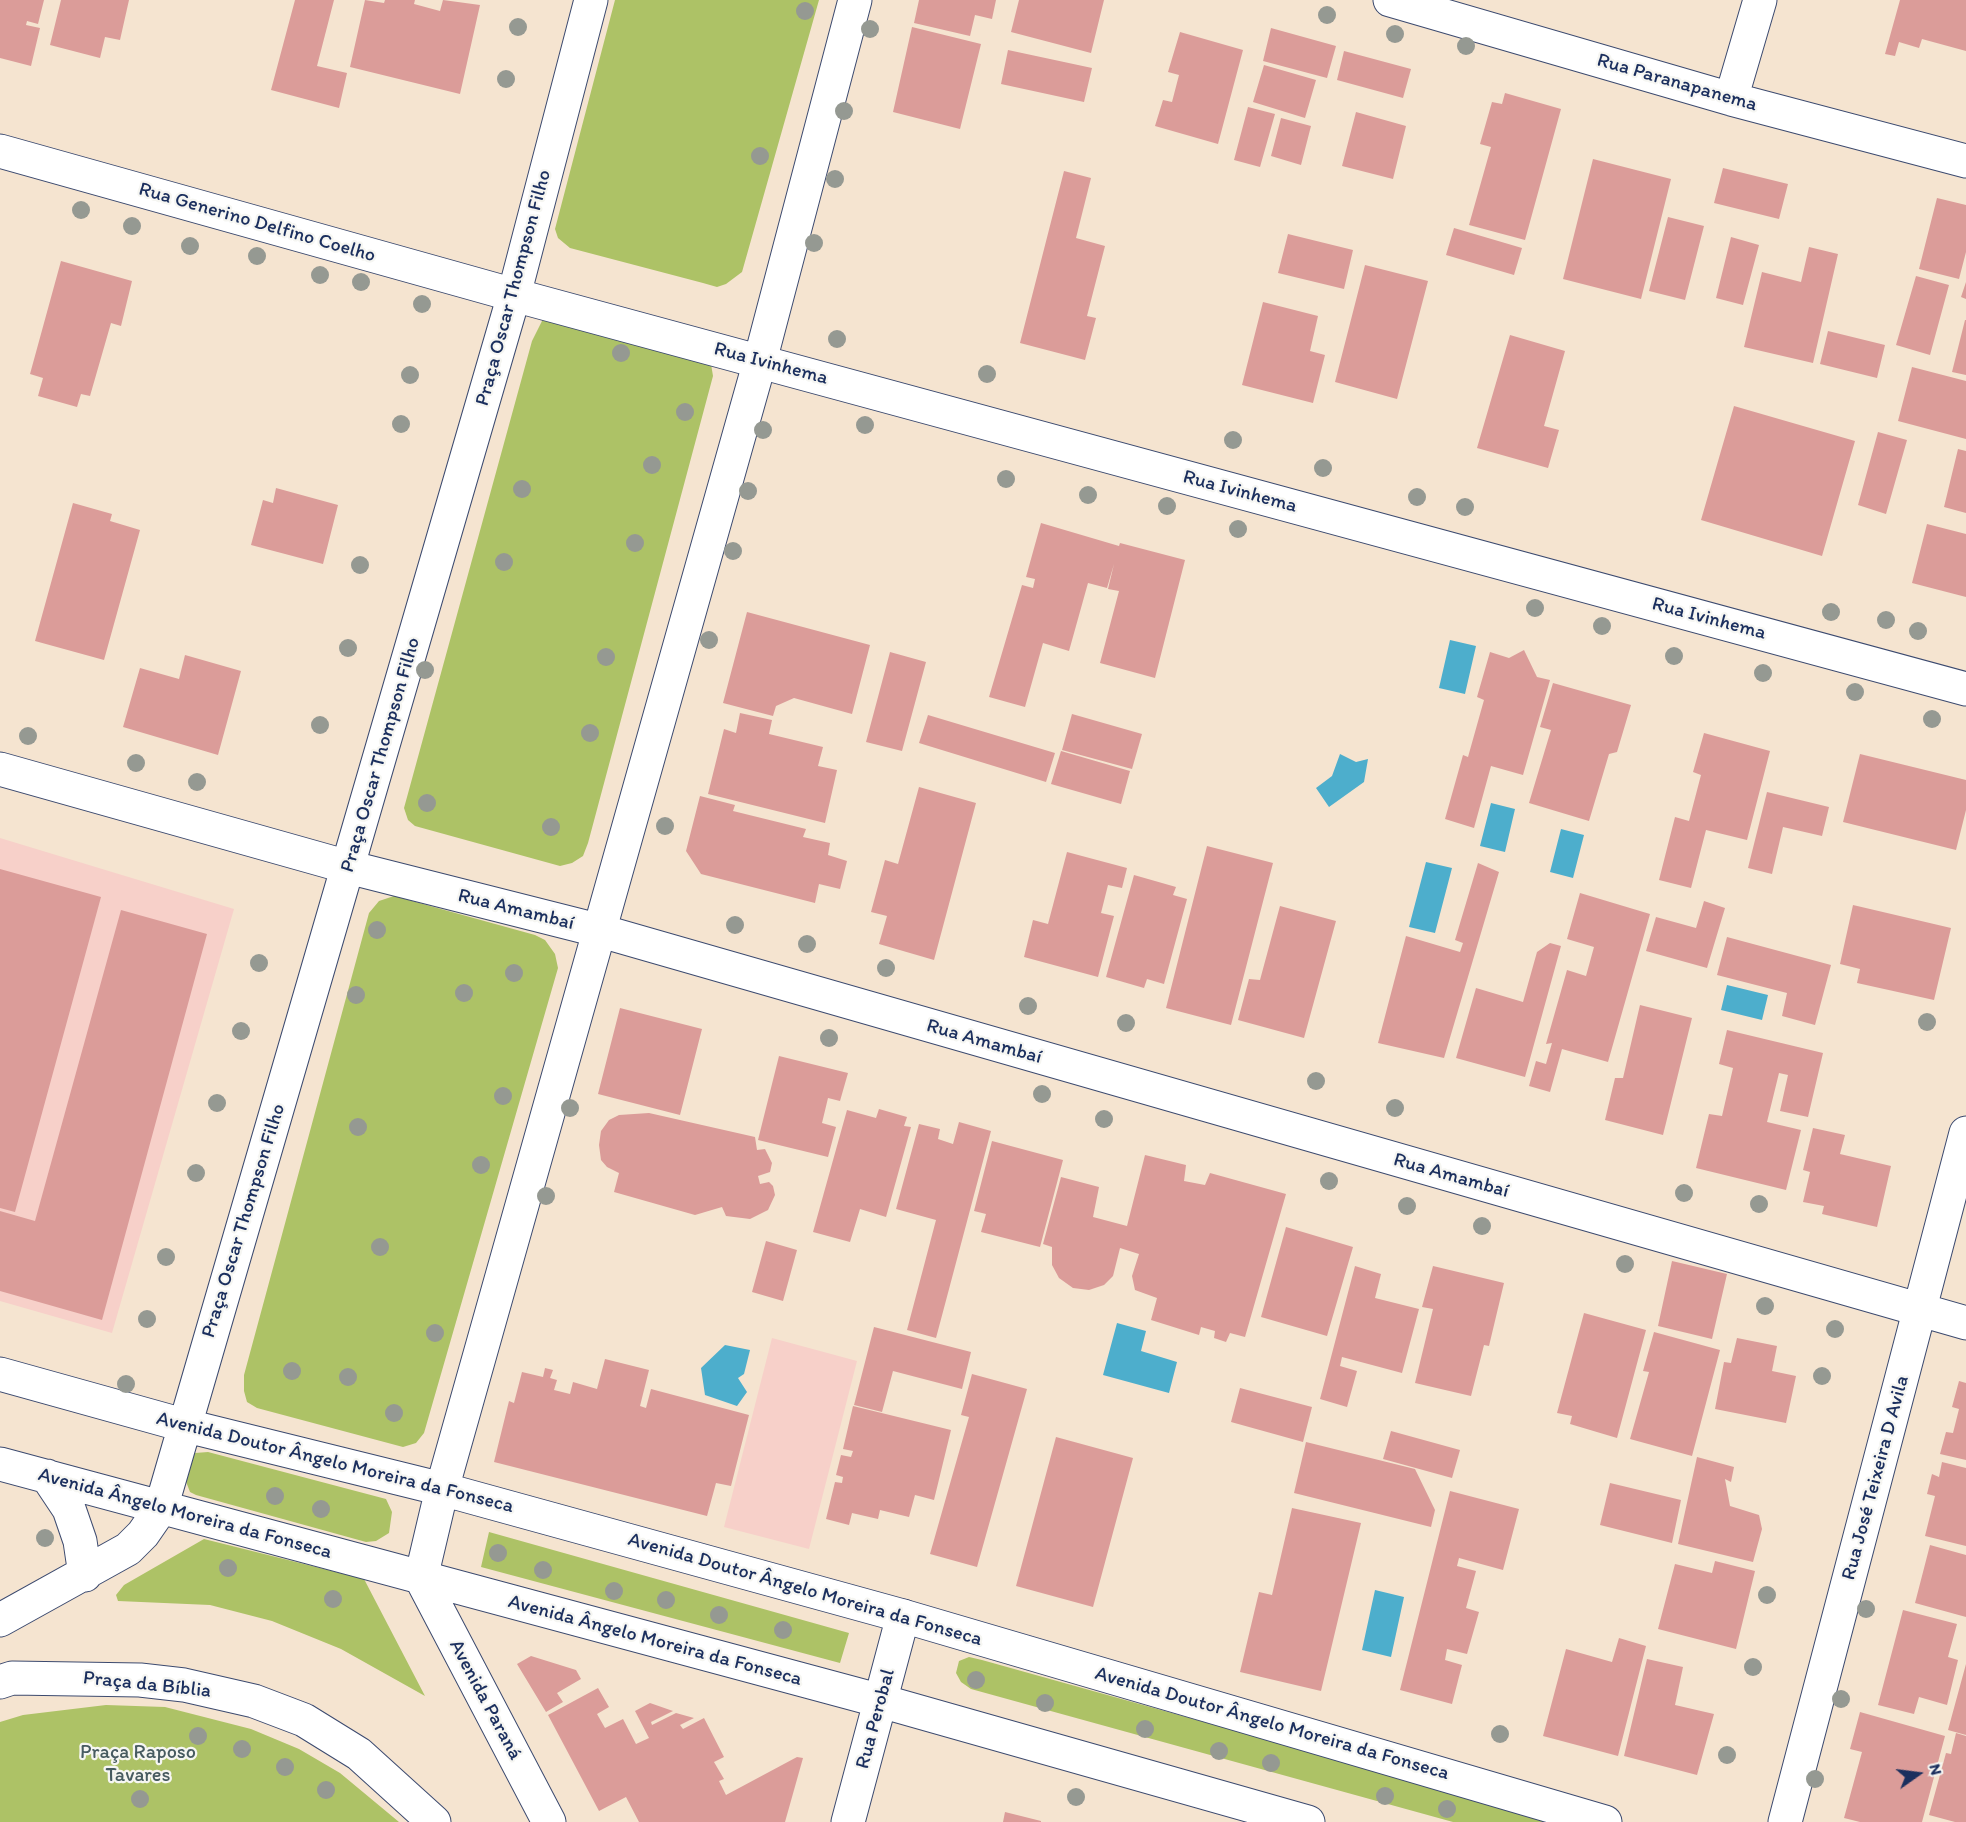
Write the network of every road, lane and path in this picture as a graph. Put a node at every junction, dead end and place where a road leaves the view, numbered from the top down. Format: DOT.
graph roads {
  1 [pos="591,0"];
  2 [pos="855,0"];
  3 [pos="1390,0"];
  4 [pos="1760,0"];
  5 [pos="1731,99"];
  6 [pos="0,151"];
  7 [pos="1966,160"];
  8 [pos="514,295"];
  9 [pos="760,361"];
  10 [pos="1966,689"];
  11 [pos="0,769"];
  12 [pos="348,867"];
  13 [pos="601,931"];
  14 [pos="1966,1133"];
  15 [pos="1919,1311"];
  16 [pos="1966,1323"];
  17 [pos="0,1374"];
  18 [pos="183,1425"];
  19 [pos="0,1464"];
  20 [pos="47,1476"];
  21 [pos="442,1489"];
  22 [pos="161,1508"];
  23 [pos="85,1575"];
  24 [pos="421,1578"];
  25 [pos="903,1616"];
  26 [pos="0,1620"];
  27 [pos="4,1680"];
  28 [pos="881,1701"];
  29 [pos="434,1822"];
  30 [pos="549,1822"];
  31 [pos="848,1822"];
  32 [pos="1308,1822"];
  33 [pos="1605,1822"];
  34 [pos="1785,1822"];
  1 -- 8 [label="street, Praça Oscar Thompson Filho"];
  2 -- 9 [label="street"];
  3 -- 5 [label="street, Rua Paranapanema"];
  4 -- 5 [label="street"];
  5 -- 7 [label="street, Rua Paranapanema"];
  6 -- 8 [label="street, Rua Generino Delfino Coelho"];
  8 -- 9 [label="street, Rua Ivinhema"];
  8 -- 12 [label="street, Praça Oscar Thompson Filho"];
  9 -- 10 [label="street, Rua Ivinhema"];
  9 -- 13 [label="street"];
  11 -- 12 [label="street, Rua Amambaí"];
  12 -- 13 [label="street, Rua Amambaí"];
  12 -- 18 [label="street, Praça Oscar Thompson Filho"];
  13 -- 15 [label="street, Rua Amambaí"];
  13 -- 21 [label="street"];
  14 -- 15 [label="street, Rua José Teixeira D Avila"];
  15 -- 16 [label="street, Rua Amambaí"];
  15 -- 34 [label="street, Rua José Teixeira D Avila"];
  17 -- 18 [label="street, Avenida Doutor Ângelo Moreira da Fonseca"];
  18 -- 21 [label="street, Avenida Doutor Ângelo Moreira da Fonseca"];
  18 -- 22 [label="street, Praça Oscar Thompson Filho"];
  19 -- 20 [label="street, Avenida Ângelo Moreira da Fonseca"];
  20 -- 22 [label="street, Avenida Ângelo Moreira da Fonseca"];
  20 -- 23 [label="street"];
  21 -- 24 [label="street"];
  21 -- 25 [label="street, Avenida Doutor Ângelo Moreira da Fonseca"];
  22 -- 23 [label="street, Praça Oscar Thompson Filho"];
  22 -- 24 [label="street, Avenida Ângelo Moreira da Fonseca"];
  23 -- 26 [label="street, Praça Oscar Thompson Filho"];
  24 -- 28 [label="street, Avenida Ângelo Moreira da Fonseca"];
  24 -- 30 [label="street, Avenida Paraná"];
  25 -- 28 [label="street, Rua Perobal"];
  25 -- 33 [label="street, Avenida Doutor Ângelo Moreira da Fonseca"];
  27 -- 29 [label="street, Praça da Bíblia"];
  28 -- 31 [label="street, Rua Perobal"];
  28 -- 32 [label="street, Avenida Ângelo Moreira da Fonseca"];
}
